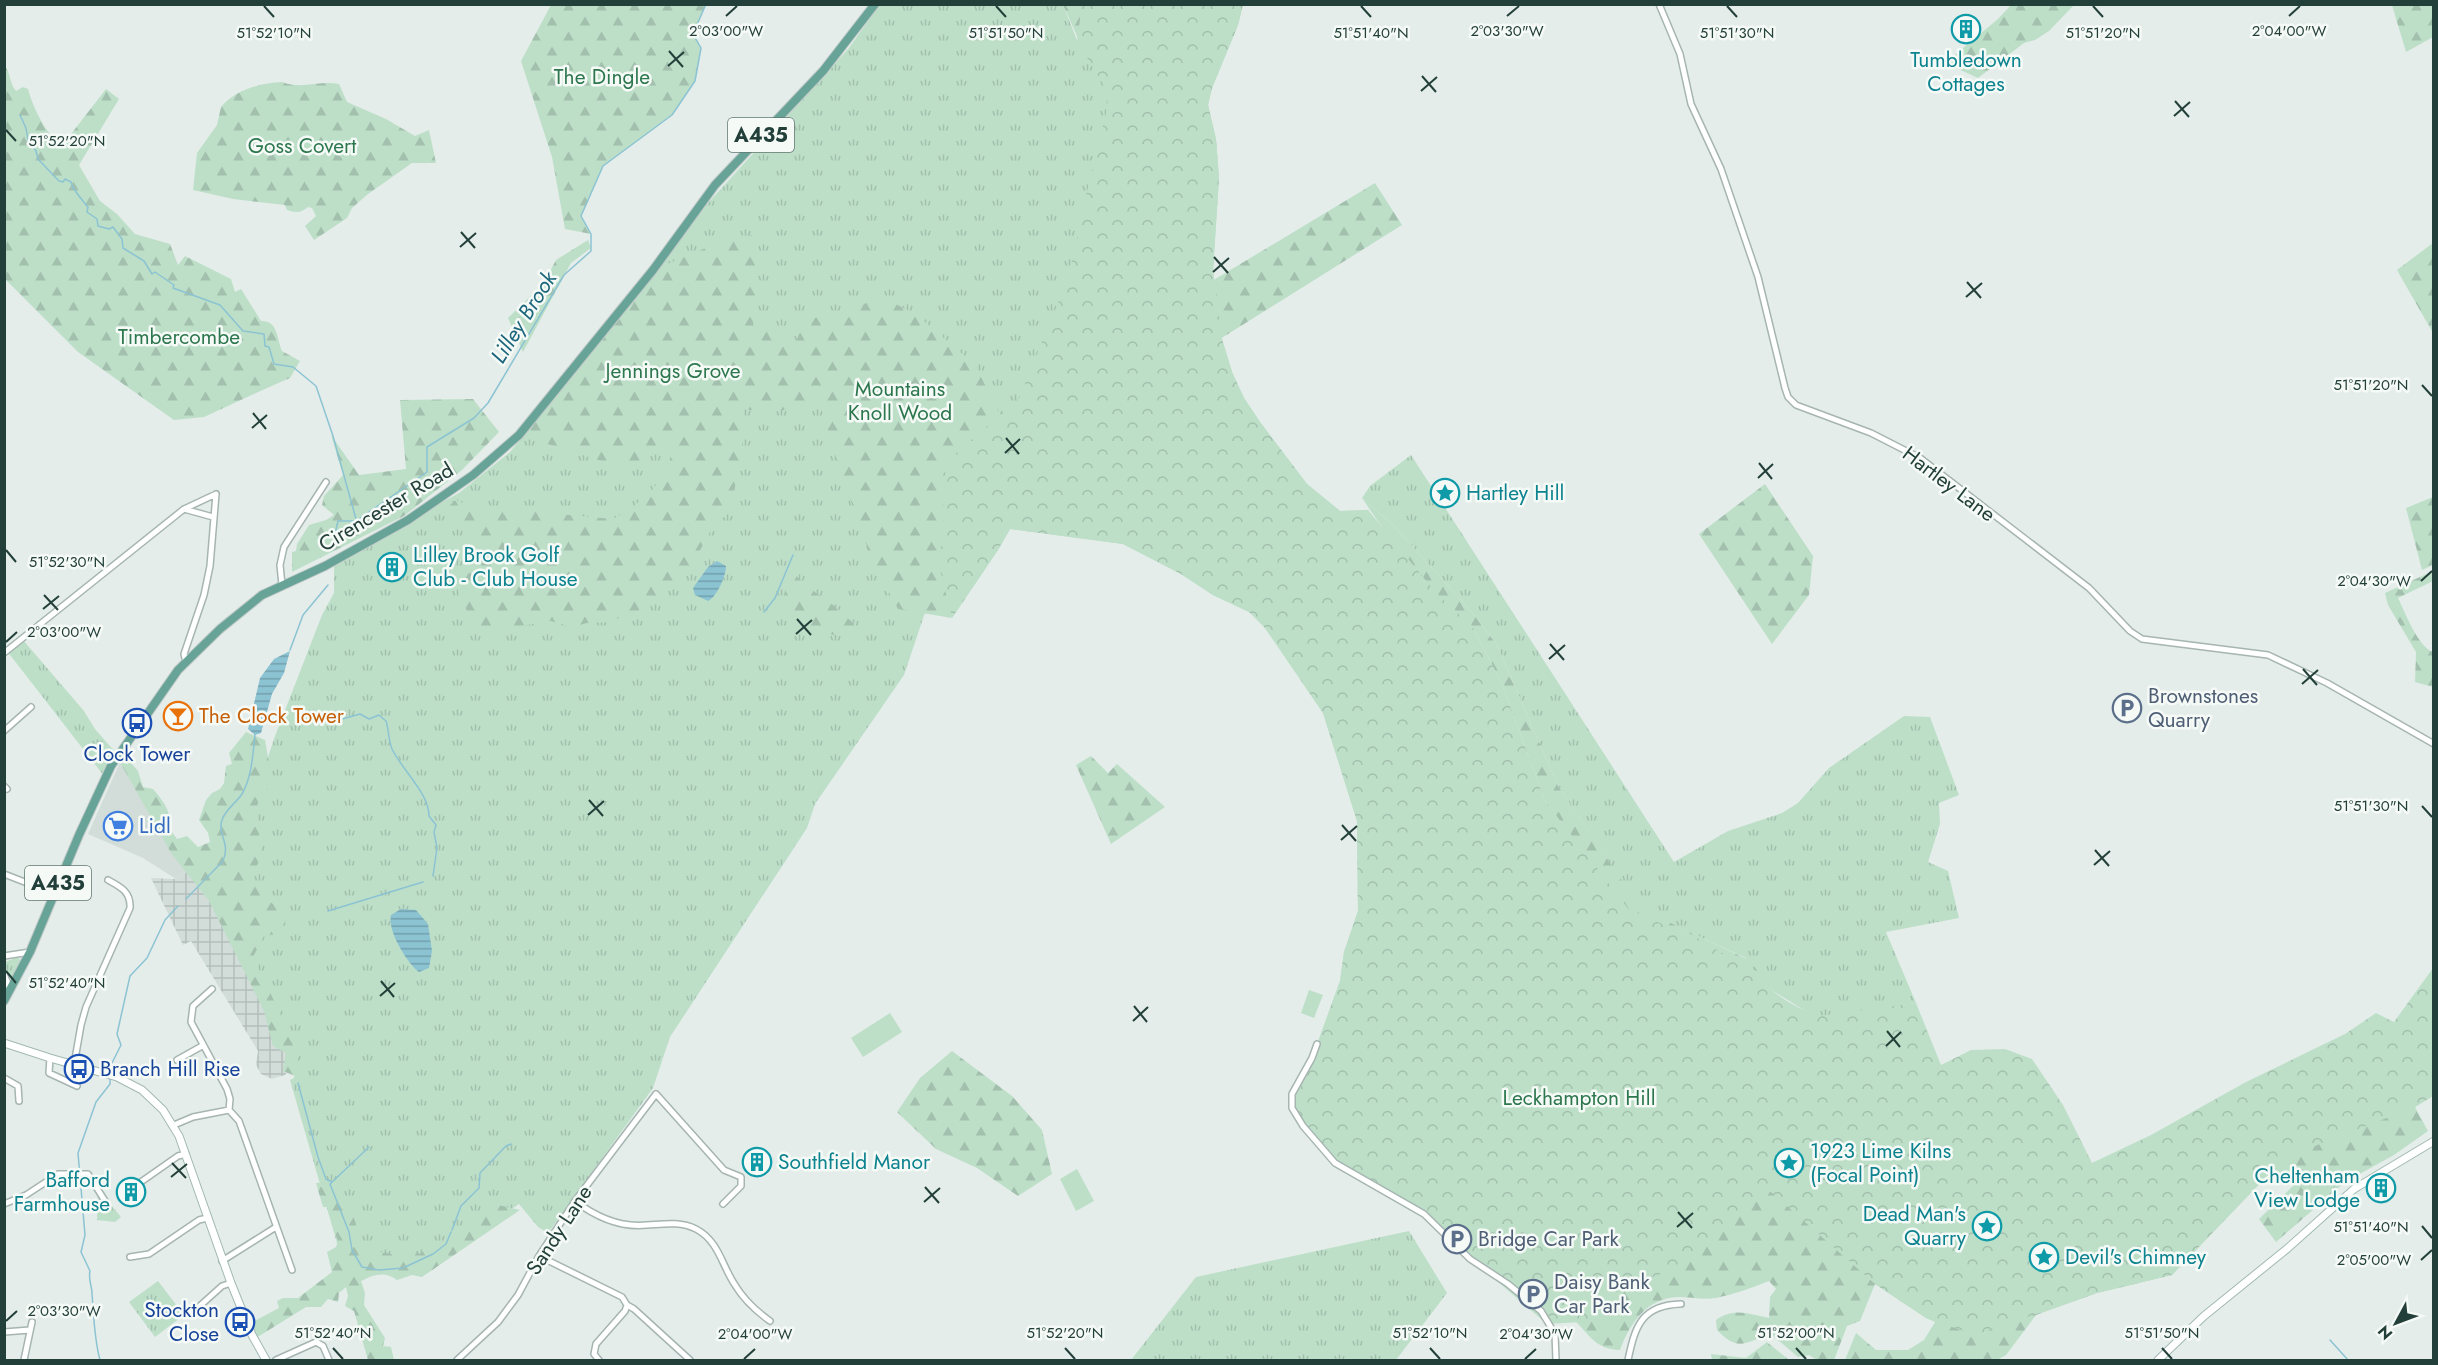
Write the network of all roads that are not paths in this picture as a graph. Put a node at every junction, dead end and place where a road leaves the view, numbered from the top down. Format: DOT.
graph roads {
  1 [pos="875,4"];
  2 [pos="1659,4"];
  3 [pos="326,482"];
  4 [pos="184,509"];
  5 [pos="213,517"];
  6 [pos="282,585"];
  7 [pos="4,653"];
  8 [pos="186,662"];
  9 [pos="31,707"];
  10 [pos="4,731"];
  11 [pos="2433,744"];
  12 [pos="4,874"];
  13 [pos="108,880"];
  14 [pos="53,893"];
  15 [pos="30,952"];
  16 [pos="4,956"];
  17 [pos="4,974"];
  18 [pos="212,989"];
  19 [pos="11,990"];
  20 [pos="4,1001"];
  21 [pos="4,1043"];
  22 [pos="1317,1044"];
  23 [pos="202,1046"];
  24 [pos="50,1058"];
  25 [pos="177,1060"];
  26 [pos="74,1065"];
  27 [pos="4,1078"];
  28 [pos="76,1086"];
  29 [pos="19,1101"];
  30 [pos="229,1110"];
  31 [pos="174,1125"];
  32 [pos="2433,1141"];
  33 [pos="186,1154"];
  34 [pos="138,1184"];
  35 [pos="105,1201"];
  36 [pos="575,1201"];
  37 [pos="723,1203"];
  38 [pos="4,1204"];
  39 [pos="207,1218"];
  40 [pos="276,1227"];
  41 [pos="539,1256"];
  42 [pos="130,1257"];
  43 [pos="222,1261"];
  44 [pos="292,1270"];
  45 [pos="231,1282"];
  46 [pos="1681,1304"];
  47 [pos="627,1305"];
  48 [pos="192,1313"];
  49 [pos="770,1321"];
  50 [pos="32,1322"];
  51 [pos="30,1330"];
  52 [pos="4,1332"];
  53 [pos="24,1360"];
  54 [pos="266,1360"];
  55 [pos="276,1360"];
  56 [pos="329,1360"];
  57 [pos="457,1360"];
  58 [pos="599,1360"];
  59 [pos="690,1360"];
  60 [pos="1556,1360"];
  61 [pos="1628,1360"];
  62 [pos="2158,1360"];
  1 -- 6 [label="main road, Cirencester Road / A435"];
  2 -- 11 [label="street, Hartley Lane"];
  3 -- 6 [label="street"];
  4 -- 5 [label="street"];
  4 -- 5 [label="street"];
  4 -- 7 [label="street"];
  5 -- 8 [label="street"];
  6 -- 8 [label="main road, Cirencester Road / A435"];
  8 -- 14 [label="main road, Cirencester Road / A435"];
  9 -- 10 [label="street"];
  12 -- 14 [label="street"];
  13 -- 26 [label="street"];
  14 -- 15 [label="main road, Cirencester Road / A435"];
  15 -- 16 [label="street"];
  15 -- 19 [label="main road, Cirencester Road / A435"];
  17 -- 19 [label="street"];
  18 -- 23 [label="street"];
  19 -- 20 [label="main road, Cirencester Road / A435"];
  21 -- 24 [label="street"];
  22 -- 60 [label="street"];
  23 -- 25 [label="street"];
  23 -- 30 [label="street"];
  24 -- 26 [label="street"];
  24 -- 28 [label="street"];
  26 -- 31 [label="street"];
  27 -- 29 [label="street"];
  30 -- 31 [label="street"];
  30 -- 40 [label="street"];
  31 -- 33 [label="street"];
  32 -- 62 [label="street"];
  33 -- 34 [label="street"];
  33 -- 39 [label="street"];
  35 -- 38 [label="street"];
  36 -- 37 [label="street, Sandy Lane"];
  36 -- 41 [label="street, Sandy Lane"];
  36 -- 49 [label="street"];
  39 -- 42 [label="street"];
  39 -- 43 [label="street"];
  40 -- 43 [label="street"];
  40 -- 44 [label="street"];
  41 -- 47 [label="street"];
  41 -- 57 [label="street, Sandy Lane"];
  43 -- 45 [label="street"];
  45 -- 48 [label="street"];
  45 -- 54 [label="street"];
  46 -- 61 [label="street"];
  47 -- 58 [label="street"];
  47 -- 59 [label="street"];
  50 -- 51 [label="street"];
  51 -- 52 [label="street"];
  51 -- 53 [label="street"];
  55 -- 56 [label="street"];
}
